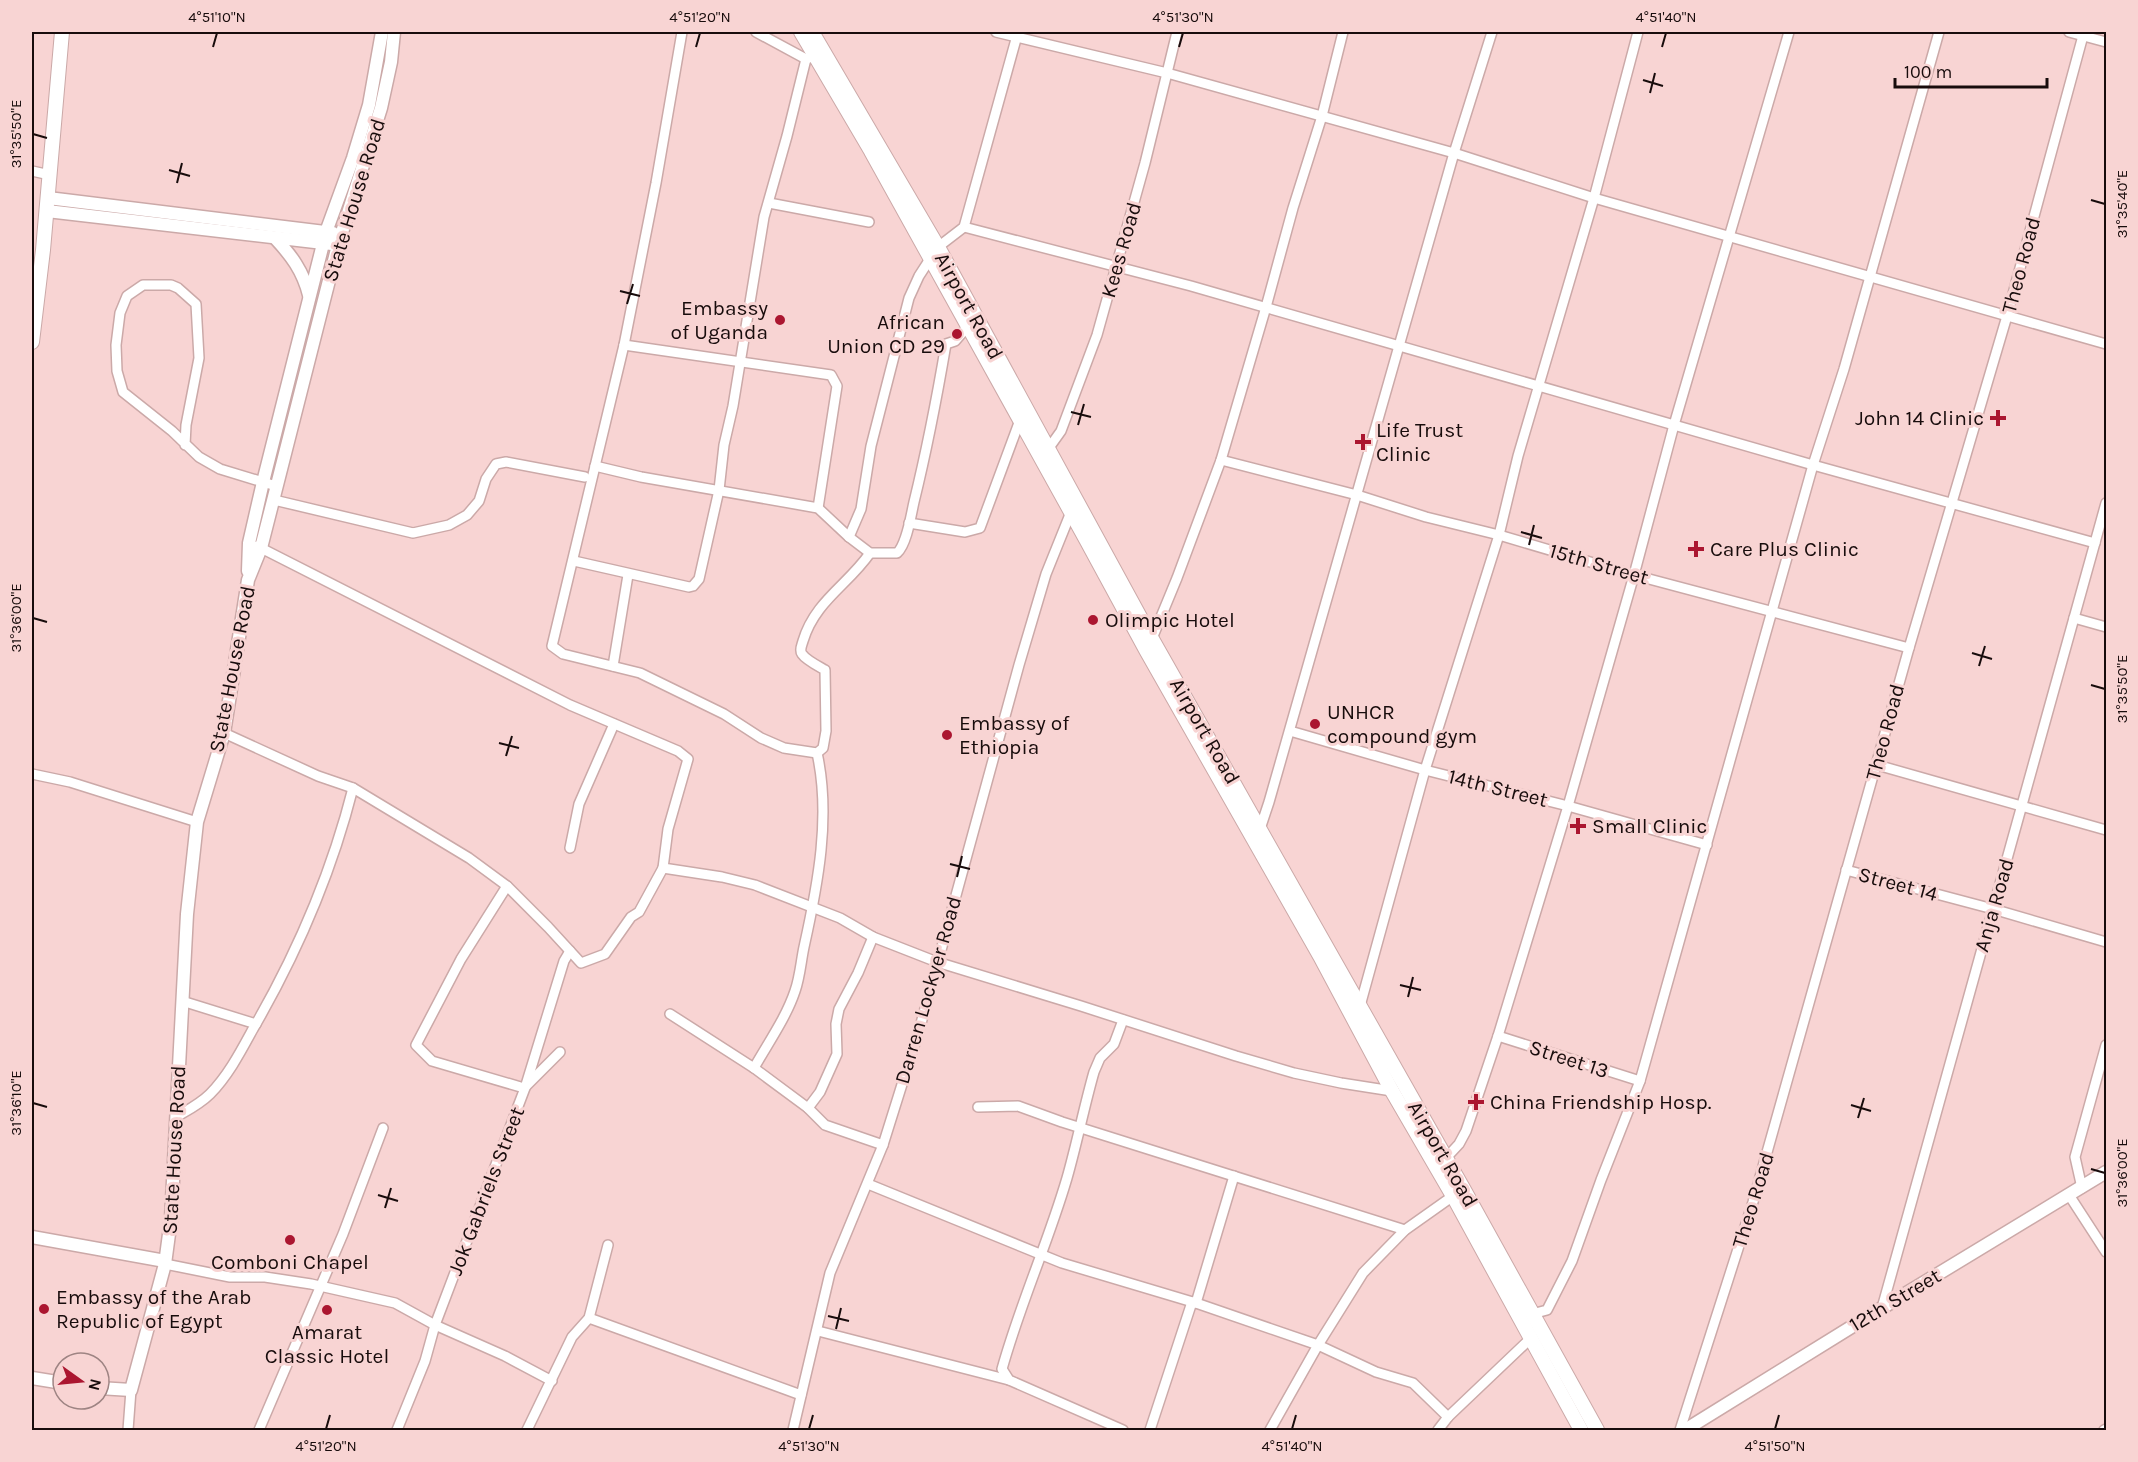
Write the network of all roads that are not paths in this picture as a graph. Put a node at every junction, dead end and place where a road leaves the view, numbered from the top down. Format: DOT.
graph roads {
  1 [pos="62,32"];
  2 [pos="382,32"];
  3 [pos="394,32"];
  4 [pos="682,32"];
  5 [pos="756,32"];
  6 [pos="801,32"];
  7 [pos="812,32"];
  8 [pos="996,32"];
  9 [pos="1177,32"];
  10 [pos="1343,32"];
  11 [pos="1492,32"];
  12 [pos="1638,32"];
  13 [pos="1789,32"];
  14 [pos="1939,32"];
  15 [pos="2069,32"];
  16 [pos="2084,33"];
  17 [pos="1018,34"];
  18 [pos="2106,42"];
  19 [pos="810,58"];
  20 [pos="1167,72"];
  21 [pos="1322,117"];
  22 [pos="1454,153"];
  23 [pos="352,158"];
  24 [pos="365,163"];
  25 [pos="32,171"];
  26 [pos="50,175"];
  27 [pos="1594,198"];
  28 [pos="769,203"];
  29 [pos="47,205"];
  30 [pos="135,215"];
  31 [pos="869,222"];
  32 [pos="964,227"];
  33 [pos="325,237"];
  34 [pos="1729,237"];
  35 [pos="275,238"];
  36 [pos="339,239"];
  37 [pos="934,253"];
  38 [pos="1117,265"];
  39 [pos="1868,277"];
  40 [pos="35,295"];
  41 [pos="309,298"];
  42 [pos="1266,307"];
  43 [pos="2007,316"];
  44 [pos="968,326"];
  45 [pos="32,342"];
  46 [pos="2106,344"];
  47 [pos="624,345"];
  48 [pos="1399,345"];
  49 [pos="740,362"];
  50 [pos="1539,385"];
  51 [pos="1020,420"];
  52 [pos="1674,425"];
  53 [pos="185,445"];
  54 [pos="1045,454"];
  55 [pos="1221,460"];
  56 [pos="1813,465"];
  57 [pos="595,466"];
  58 [pos="585,477"];
  59 [pos="263,482"];
  60 [pos="276,486"];
  61 [pos="719,490"];
  62 [pos="1357,495"];
  63 [pos="274,500"];
  64 [pos="1951,502"];
  65 [pos="2106,503"];
  66 [pos="818,508"];
  67 [pos="1071,512"];
  68 [pos="909,523"];
  69 [pos="1499,535"];
  70 [pos="849,537"];
  71 [pos="249,543"];
  72 [pos="2095,543"];
  73 [pos="261,548"];
  74 [pos="870,553"];
  75 [pos="574,561"];
  76 [pos="1634,574"];
  77 [pos="628,575"];
  78 [pos="248,580"];
  79 [pos="1772,612"];
  80 [pos="2074,618"];
  81 [pos="2106,627"];
  82 [pos="1149,645"];
  83 [pos="1909,648"];
  84 [pos="613,666"];
  85 [pos="614,724"];
  86 [pos="1290,731"];
  87 [pos="224,733"];
  88 [pos="817,753"];
  89 [pos="1876,765"];
  90 [pos="1425,770"];
  91 [pos="32,774"];
  92 [pos="353,788"];
  93 [pos="1568,806"];
  94 [pos="2022,806"];
  95 [pos="197,822"];
  96 [pos="1260,829"];
  97 [pos="2106,830"];
  98 [pos="1707,845"];
  99 [pos="570,848"];
  100 [pos="663,868"];
  101 [pos="1846,870"];
  102 [pos="507,886"];
  103 [pos="813,906"];
  104 [pos="1993,909"];
  105 [pos="873,936"];
  106 [pos="2106,942"];
  107 [pos="570,951"];
  108 [pos="937,962"];
  109 [pos="182,1001"];
  110 [pos="1356,1010"];
  111 [pos="670,1014"];
  112 [pos="1123,1020"];
  113 [pos="256,1024"];
  114 [pos="1498,1036"];
  115 [pos="2106,1045"];
  116 [pos="560,1052"];
  117 [pos="754,1068"];
  118 [pos="1640,1081"];
  119 [pos="1392,1091"];
  120 [pos="978,1107"];
  121 [pos="808,1108"];
  122 [pos="176,1117"];
  123 [pos="1080,1127"];
  124 [pos="383,1128"];
  125 [pos="883,1145"];
  126 [pos="1446,1158"];
  127 [pos="2106,1172"];
  128 [pos="1234,1176"];
  129 [pos="868,1184"];
  130 [pos="2082,1188"];
  131 [pos="2069,1195"];
  132 [pos="1453,1196"];
  133 [pos="1406,1230"];
  134 [pos="32,1237"];
  135 [pos="608,1245"];
  136 [pos="2106,1252"];
  137 [pos="1042,1254"];
  138 [pos="165,1262"];
  139 [pos="321,1286"];
  140 [pos="1194,1303"];
  141 [pos="1882,1308"];
  142 [pos="1532,1314"];
  143 [pos="590,1318"];
  144 [pos="435,1325"];
  145 [pos="818,1331"];
  146 [pos="1530,1339"];
  147 [pos="1318,1345"];
  148 [pos="32,1378"];
  149 [pos="1009,1380"];
  150 [pos="51,1381"];
  151 [pos="552,1381"];
  152 [pos="111,1389"];
  153 [pos="131,1390"];
  154 [pos="801,1395"];
  155 [pos="1448,1416"];
  156 [pos="128,1431"];
  157 [pos="259,1431"];
  158 [pos="397,1431"];
  159 [pos="528,1431"];
  160 [pos="793,1431"];
  161 [pos="1123,1431"];
  162 [pos="1150,1431"];
  163 [pos="1269,1431"];
  164 [pos="1438,1431"];
  165 [pos="1581,1431"];
  166 [pos="1597,1431"];
  167 [pos="1680,1431"];
  168 [pos="1685,1431"];
  1 -- 26 [label="main road"];
  2 -- 23 [label="main road"];
  3 -- 24 [label="main road, State House Road"];
  4 -- 47 [label="street"];
  5 -- 19 [label="street"];
  6 -- 19 [label="main road, Airport Road"];
  7 -- 37 [label="main road, Airport Road"];
  8 -- 17 [label="street"];
  9 -- 20 [label="street, Kees Road"];
  10 -- 21 [label="street"];
  11 -- 22 [label="street"];
  12 -- 27 [label="street"];
  13 -- 34 [label="street"];
  14 -- 39 [label="street"];
  15 -- 16 [label="street"];
  16 -- 18 [label="street"];
  16 -- 43 [label="street, Theo Road"];
  17 -- 20 [label="street"];
  17 -- 32 [label="street"];
  19 -- 28 [label="street"];
  19 -- 37 [label="main road, Airport Road"];
  20 -- 21 [label="street"];
  20 -- 38 [label="street, Kees Road"];
  21 -- 22 [label="street"];
  21 -- 42 [label="street"];
  22 -- 27 [label="street"];
  22 -- 48 [label="street"];
  23 -- 24 [label="main road"];
  23 -- 33 [label="main road"];
  24 -- 36 [label="main road, State House Road"];
  25 -- 26 [label="street"];
  26 -- 29 [label="main road"];
  27 -- 34 [label="street"];
  27 -- 50 [label="street"];
  28 -- 31 [label="street"];
  28 -- 49 [label="street"];
  29 -- 30 [label="main road"];
  29 -- 40 [label="main road"];
  30 -- 33 [label="main road"];
  30 -- 35 [label="main road"];
  32 -- 37 [label="street"];
  32 -- 38 [label="street"];
  33 -- 35 [label="main road"];
  33 -- 36 [label="main road"];
  33 -- 41 [label="main road"];
  34 -- 39 [label="street"];
  34 -- 52 [label="street"];
  35 -- 41 [label="main road"];
  36 -- 60 [label="main road, State House Road"];
  37 -- 44 [label="main road, Airport Road"];
  37 -- 54 [label="main road, Airport Road"];
  37 -- 70 [label="street"];
  38 -- 42 [label="street"];
  38 -- 54 [label="street, Kees Road"];
  39 -- 43 [label="street"];
  39 -- 56 [label="street"];
  40 -- 45 [label="main road"];
  41 -- 59 [label="main road"];
  42 -- 48 [label="street"];
  42 -- 55 [label="street"];
  43 -- 46 [label="street"];
  43 -- 64 [label="street, Theo Road"];
  44 -- 51 [label="main road, Airport Road"];
  44 -- 68 [label="street"];
  47 -- 49 [label="street"];
  47 -- 57 [label="street"];
  48 -- 50 [label="street"];
  48 -- 62 [label="street"];
  49 -- 61 [label="street"];
  49 -- 66 [label="street"];
  50 -- 52 [label="street"];
  50 -- 69 [label="street"];
  51 -- 54 [label="main road, Airport Road"];
  51 -- 68 [label="street"];
  52 -- 56 [label="street"];
  52 -- 76 [label="street"];
  53 -- 53 [label="street"];
  53 -- 59 [label="street"];
  54 -- 67 [label="main road, Airport Road"];
  54 -- 82 [label="main road, Airport Road"];
  55 -- 62 [label="street, 15th Street"];
  55 -- 82 [label="street"];
  56 -- 64 [label="street"];
  56 -- 79 [label="street"];
  57 -- 61 [label="street"];
  57 -- 75 [label="street"];
  58 -- 63 [label="street"];
  59 -- 60 [label="street"];
  59 -- 71 [label="main road"];
  60 -- 63 [label="main road, State House Road"];
  61 -- 66 [label="street"];
  61 -- 77 [label="street"];
  62 -- 69 [label="street, 15th Street"];
  62 -- 86 [label="street"];
  63 -- 73 [label="main road, State House Road"];
  64 -- 72 [label="street"];
  64 -- 83 [label="street, Theo Road"];
  65 -- 72 [label="street, Anja Road"];
  66 -- 70 [label="street"];
  67 -- 82 [label="main road, Airport Road"];
  67 -- 108 [label="street, Darren Lockyer Road"];
  68 -- 74 [label="street"];
  69 -- 76 [label="street, 15th Street"];
  69 -- 90 [label="street"];
  70 -- 74 [label="street"];
  71 -- 73 [label="street"];
  71 -- 78 [label="main road"];
  72 -- 80 [label="street, Anja Road"];
  73 -- 78 [label="main road, State House Road"];
  73 -- 85 [label="street"];
  74 -- 88 [label="street"];
  75 -- 77 [label="street"];
  75 -- 84 [label="street"];
  76 -- 79 [label="street, 15th Street"];
  76 -- 93 [label="street"];
  77 -- 84 [label="street"];
  78 -- 87 [label="main road, State House Road"];
  79 -- 83 [label="street, 15th Street"];
  79 -- 98 [label="street"];
  80 -- 81 [label="street"];
  80 -- 94 [label="street, Anja Road"];
  82 -- 96 [label="main road, Airport Road"];
  82 -- 110 [label="main road, Airport Road"];
  83 -- 89 [label="street, Theo Road"];
  84 -- 88 [label="street"];
  85 -- 99 [label="street"];
  85 -- 100 [label="street"];
  86 -- 90 [label="street, 14th Street"];
  86 -- 96 [label="street"];
  87 -- 92 [label="street"];
  87 -- 95 [label="main road, State House Road"];
  88 -- 103 [label="street"];
  89 -- 94 [label="street"];
  89 -- 101 [label="street, Theo Road"];
  90 -- 93 [label="street, 14th Street"];
  90 -- 110 [label="street"];
  91 -- 95 [label="street"];
  92 -- 102 [label="street"];
  92 -- 113 [label="street"];
  93 -- 98 [label="street, 14th Street"];
  93 -- 114 [label="street"];
  94 -- 97 [label="street"];
  94 -- 104 [label="street, Anja Road"];
  95 -- 109 [label="main road, State House Road"];
  96 -- 110 [label="main road, Airport Road"];
  98 -- 118 [label="street"];
  100 -- 103 [label="street"];
  100 -- 107 [label="street"];
  101 -- 104 [label="street, Street 14"];
  101 -- 167 [label="street, Theo Road"];
  102 -- 107 [label="street"];
  102 -- 116 [label="street"];
  103 -- 105 [label="street"];
  103 -- 117 [label="street"];
  104 -- 106 [label="street, Street 14"];
  104 -- 141 [label="street, Anja Road"];
  105 -- 108 [label="street"];
  105 -- 121 [label="street"];
  107 -- 144 [label="street, Jok Gabriels Street"];
  108 -- 112 [label="street"];
  108 -- 125 [label="street, Darren Lockyer Road"];
  109 -- 113 [label="street"];
  109 -- 122 [label="main road, State House Road"];
  110 -- 119 [label="main road, Airport Road"];
  110 -- 126 [label="main road, Airport Road"];
  111 -- 117 [label="street"];
  112 -- 119 [label="street"];
  112 -- 123 [label="street"];
  113 -- 122 [label="street"];
  114 -- 118 [label="street, Street 13"];
  114 -- 126 [label="street"];
  115 -- 130 [label="street"];
  117 -- 121 [label="street"];
  118 -- 142 [label="street"];
  119 -- 132 [label="main road, Airport Road"];
  120 -- 123 [label="street"];
  121 -- 125 [label="street"];
  122 -- 138 [label="main road, State House Road"];
  123 -- 128 [label="street"];
  123 -- 137 [label="street"];
  124 -- 139 [label="street"];
  125 -- 129 [label="street, Darren Lockyer Road"];
  126 -- 142 [label="main road, Airport Road"];
  127 -- 130 [label="main road, 12th Street"];
  128 -- 133 [label="street"];
  128 -- 140 [label="street"];
  129 -- 137 [label="street"];
  129 -- 154 [label="street, Darren Lockyer Road"];
  130 -- 131 [label="main road, 12th Street"];
  131 -- 136 [label="street"];
  131 -- 141 [label="main road, 12th Street"];
  132 -- 133 [label="street"];
  132 -- 146 [label="main road, Airport Road"];
  133 -- 147 [label="street"];
  134 -- 138 [label="main road"];
  135 -- 143 [label="street"];
  137 -- 140 [label="street"];
  137 -- 149 [label="street"];
  138 -- 139 [label="street"];
  138 -- 153 [label="main road, State House Road"];
  139 -- 144 [label="street"];
  139 -- 157 [label="street"];
  140 -- 147 [label="street"];
  140 -- 162 [label="street"];
  141 -- 168 [label="main road, 12th Street"];
  142 -- 166 [label="main road, Airport Road"];
  143 -- 151 [label="street"];
  143 -- 154 [label="street"];
  144 -- 151 [label="street"];
  144 -- 158 [label="street, Jok Gabriels Street"];
  145 -- 149 [label="street"];
  146 -- 155 [label="street"];
  146 -- 165 [label="main road, Airport Road"];
  147 -- 155 [label="street"];
  147 -- 163 [label="street"];
  148 -- 150 [label="main road"];
  149 -- 161 [label="street"];
  151 -- 159 [label="street"];
  152 -- 153 [label="main road"];
  153 -- 156 [label="street, State House Road"];
  154 -- 160 [label="street, Darren Lockyer Road"];
  155 -- 164 [label="street"];
}
